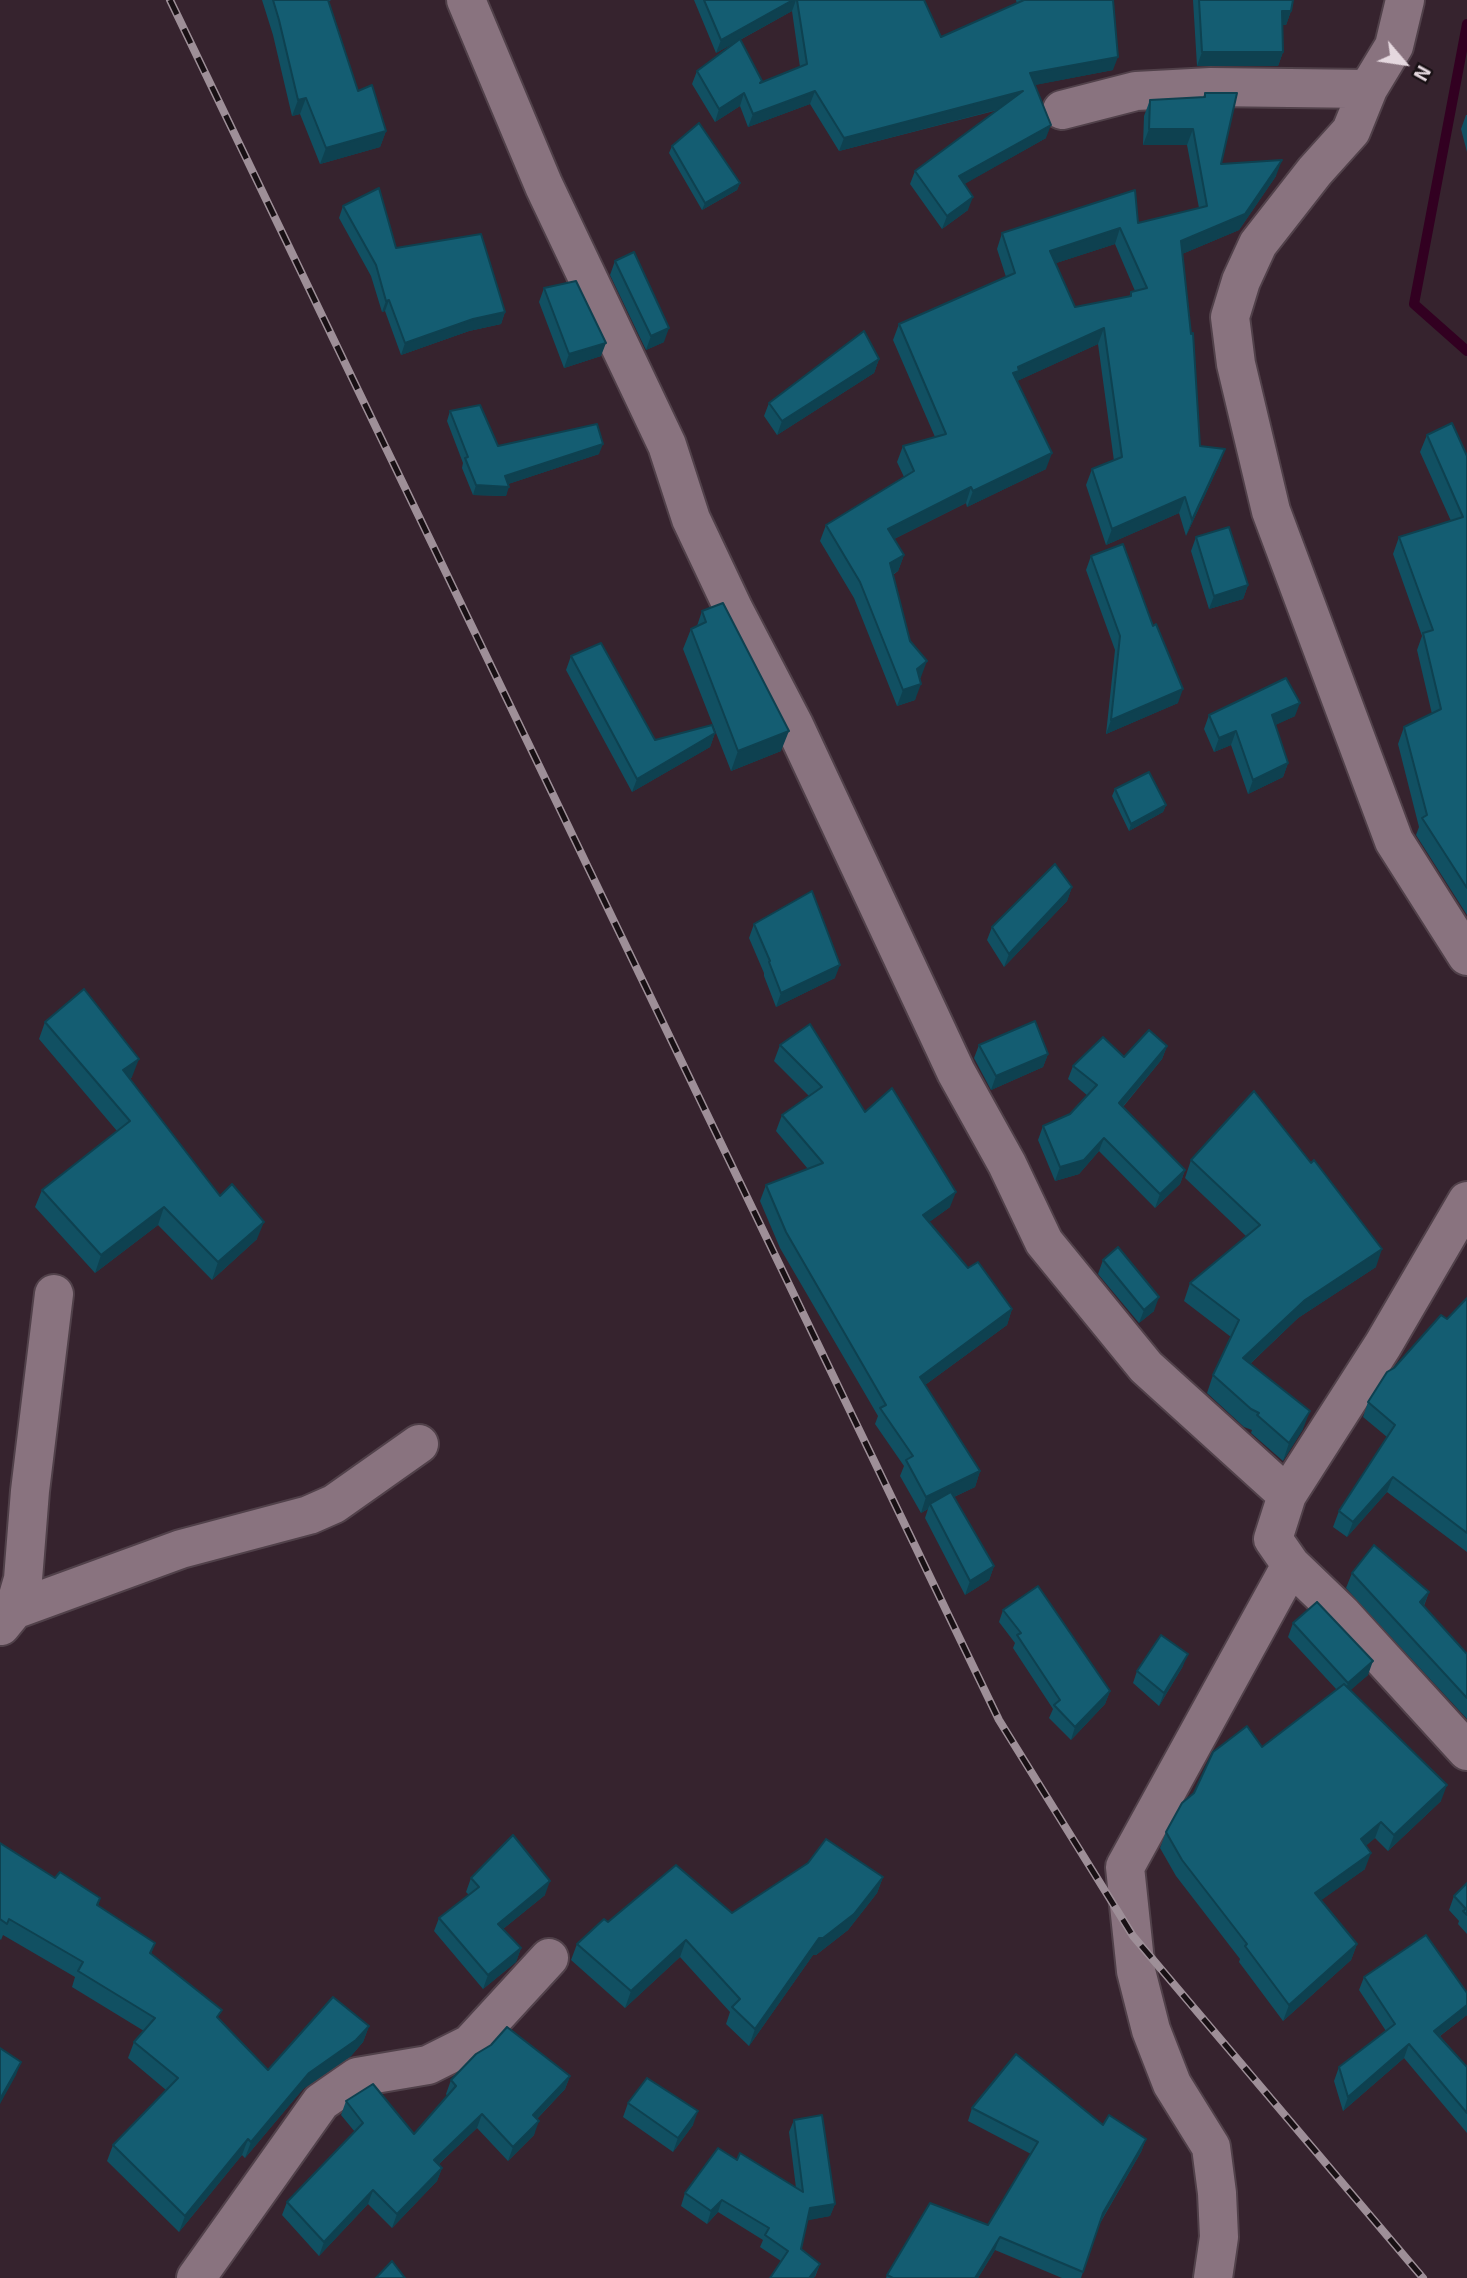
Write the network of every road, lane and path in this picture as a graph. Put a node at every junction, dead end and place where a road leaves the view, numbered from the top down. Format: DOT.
graph roads {
  1 [pos="466,0"];
  2 [pos="1405,0"];
  3 [pos="1368,89"];
  4 [pos="1062,110"];
  5 [pos="1467,956"];
  6 [pos="1467,1201"];
  7 [pos="54,1294"];
  8 [pos="419,1444"];
  9 [pos="1287,1495"];
  10 [pos="1291,1565"];
  11 [pos="7,1619"];
  12 [pos="1467,1751"];
  13 [pos="549,1958"];
  14 [pos="196,2278"];
  15 [pos="1213,2278"];
  1 -- 9 [label="street"];
  2 -- 3 [label="street"];
  3 -- 4 [label="street"];
  3 -- 5 [label="street"];
  6 -- 9 [label="street"];
  7 -- 11 [label="street"];
  8 -- 11 [label="street"];
  9 -- 10 [label="street"];
  10 -- 12 [label="street"];
  10 -- 15 [label="street"];
  13 -- 14 [label="street"];
}
